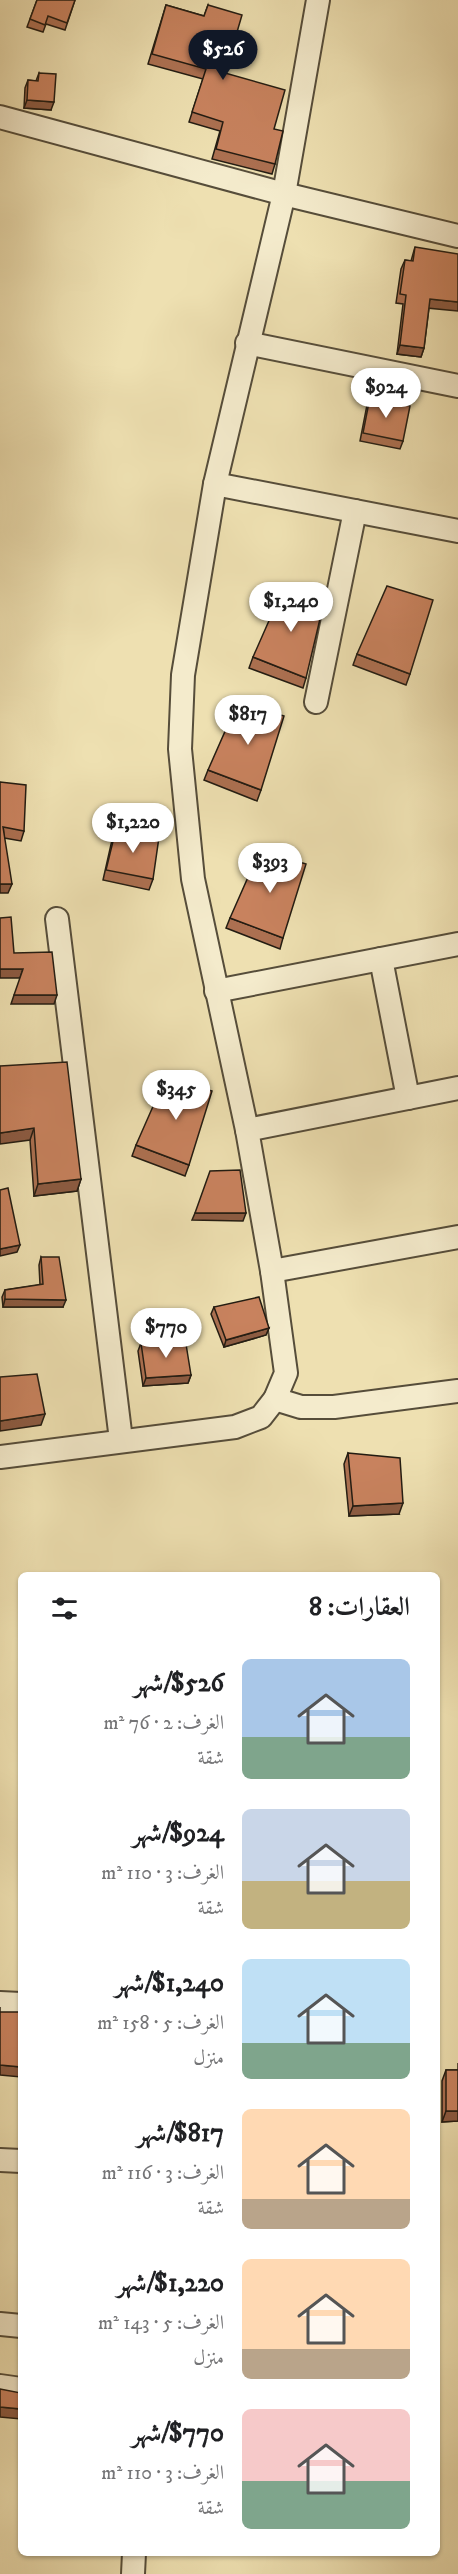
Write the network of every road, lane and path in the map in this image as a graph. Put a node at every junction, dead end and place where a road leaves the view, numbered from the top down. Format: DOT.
graph roads {
  1 [pos="318,0"];
  2 [pos="0,117"];
  3 [pos="284,194"];
  4 [pos="458,236"];
  5 [pos="247,343"];
  6 [pos="458,386"];
  7 [pos="215,484"];
  8 [pos="355,511"];
  9 [pos="458,531"];
  10 [pos="316,702"];
  11 [pos="57,919"];
  12 [pos="458,944"];
  13 [pos="381,959"];
  14 [pos="216,991"];
  15 [pos="458,1088"];
  16 [pos="408,1098"];
  17 [pos="248,1130"];
  18 [pos="458,1236"];
  19 [pos="272,1271"];
  20 [pos="458,1391"];
  21 [pos="275,1400"];
  22 [pos="122,1440"];
  23 [pos="0,1457"];
  24 [pos="0,2003"];
  25 [pos="18,2004"];
  26 [pos="0,2160"];
  27 [pos="18,2160"];
  28 [pos="0,2324"];
  29 [pos="18,2326"];
  30 [pos="0,2386"];
  31 [pos="18,2389"];
  32 [pos="134,2556"];
  33 [pos="133,2574"];
  1 -- 3 [label="street"];
  2 -- 3 [label="street"];
  3 -- 4 [label="street"];
  3 -- 5 [label="street"];
  5 -- 6 [label="street"];
  5 -- 7 [label="street"];
  7 -- 8 [label="street"];
  7 -- 14 [label="street"];
  8 -- 9 [label="street"];
  8 -- 10 [label="street"];
  11 -- 22 [label="street"];
  12 -- 13 [label="street"];
  13 -- 14 [label="street"];
  13 -- 16 [label="street"];
  14 -- 17 [label="street"];
  15 -- 16 [label="street"];
  16 -- 17 [label="street"];
  17 -- 19 [label="street"];
  18 -- 19 [label="street"];
  19 -- 21 [label="street"];
  20 -- 21 [label="street"];
  21 -- 22 [label="street"];
  22 -- 23 [label="street"];
  24 -- 25 [label="street"];
  26 -- 27 [label="street"];
  28 -- 29 [label="street"];
  30 -- 31 [label="street"];
  32 -- 33 [label="street"];
}
